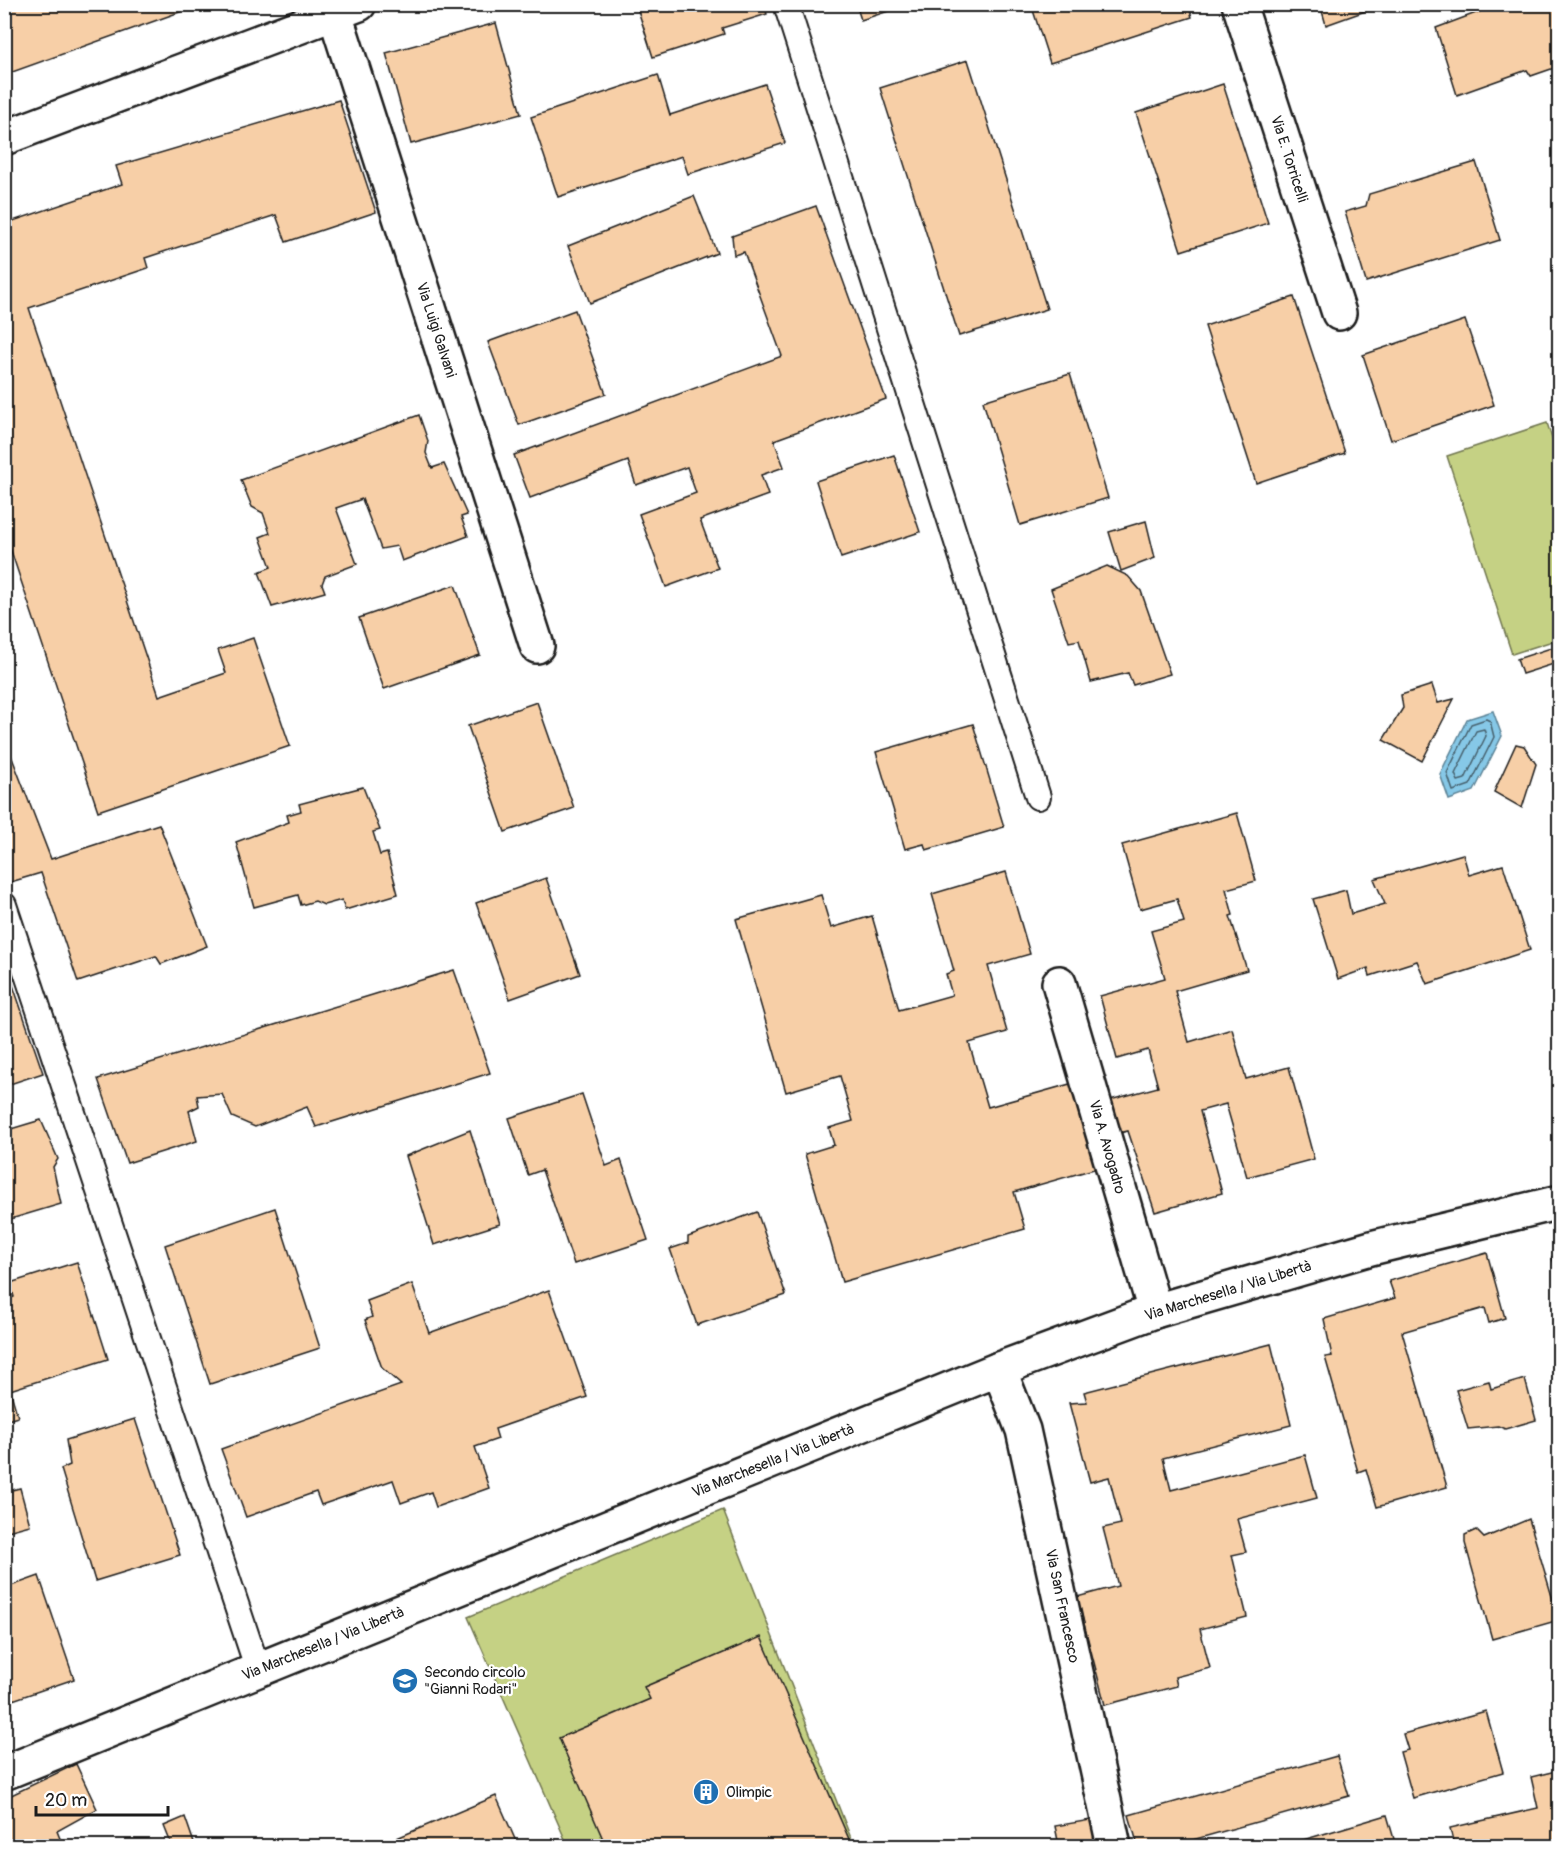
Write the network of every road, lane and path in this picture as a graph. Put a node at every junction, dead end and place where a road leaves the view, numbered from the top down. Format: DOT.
graph roads {
  1 [pos="786,4"];
  2 [pos="1239,4"];
  3 [pos="347,9"];
  4 [pos="4,138"];
  5 [pos="1339,313"];
  6 [pos="537,645"];
  7 [pos="1038,797"];
  8 [pos="4,905"];
  9 [pos="1059,983"];
  10 [pos="1560,1202"];
  11 [pos="1155,1311"];
  12 [pos="999,1370"];
  13 [pos="258,1670"];
  14 [pos="4,1773"];
  15 [pos="1114,1846"];
  1 -- 7 [label="lane"];
  2 -- 5 [label="street, Via E. Torricelli"];
  3 -- 4 [label="street"];
  3 -- 6 [label="street, Via Luigi Galvani"];
  8 -- 13 [label="lane"];
  9 -- 11 [label="street, Via A. Avogadro"];
  10 -- 11 [label="street, Via Marchesella / Via Libertà"];
  11 -- 12 [label="street, Via Marchesella / Via Libertà"];
  12 -- 13 [label="street, Via Marchesella / Via Libertà"];
  12 -- 15 [label="street, Via San Francesco"];
  13 -- 14 [label="street, Via Marchesella / Via Libertà"];
}
